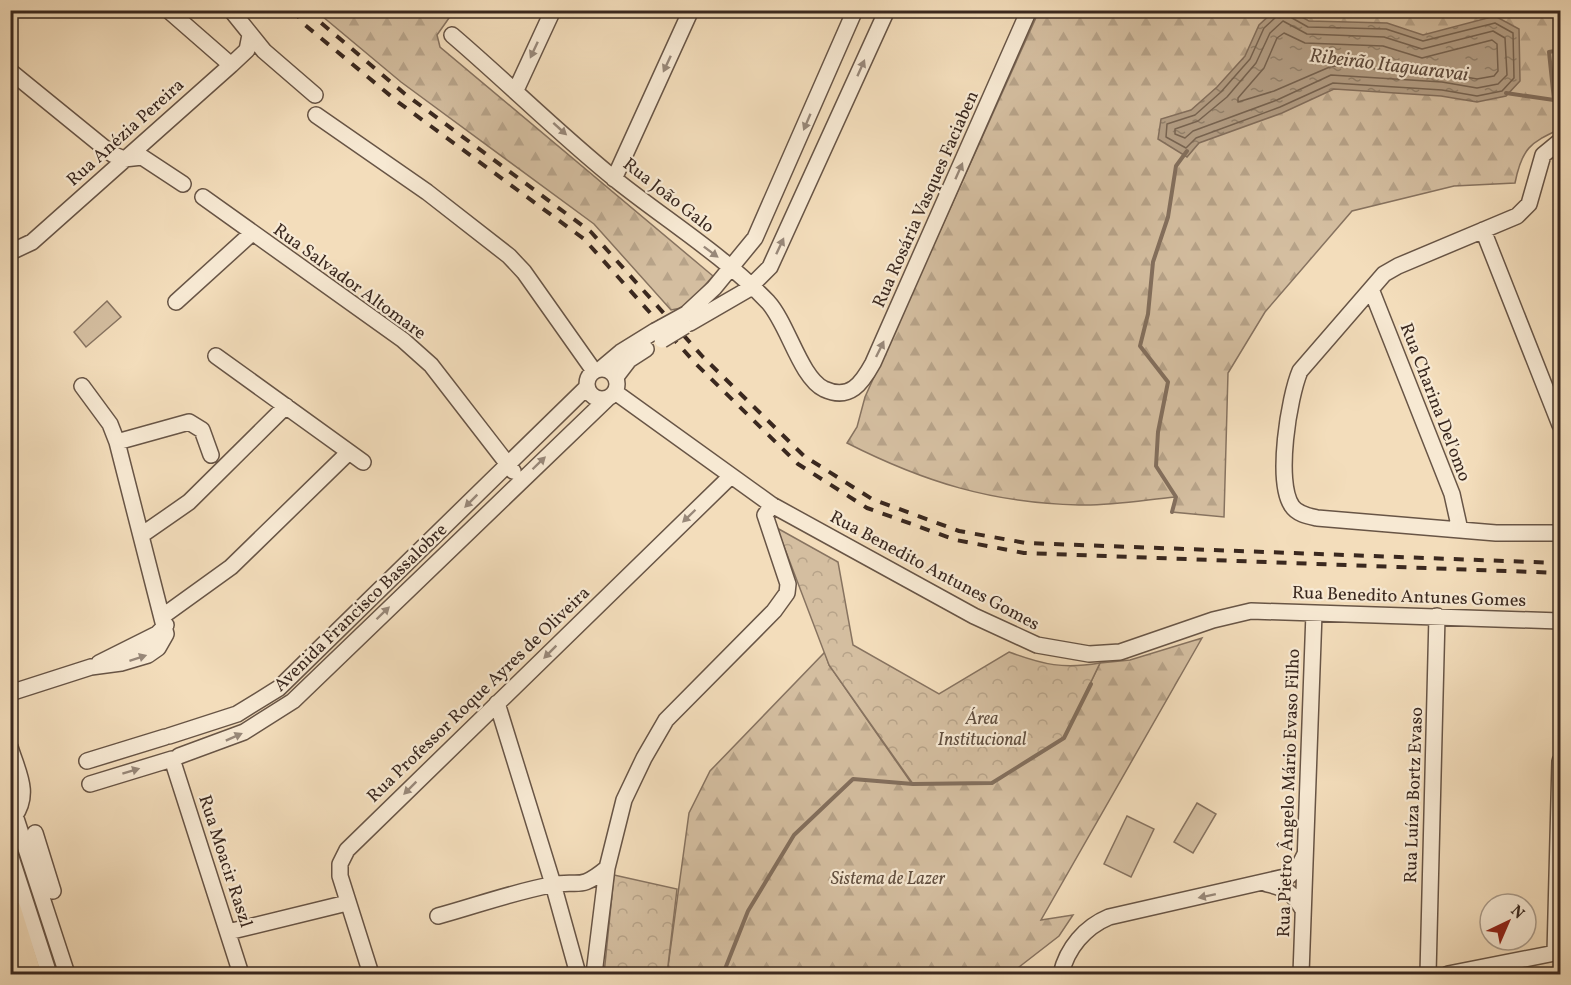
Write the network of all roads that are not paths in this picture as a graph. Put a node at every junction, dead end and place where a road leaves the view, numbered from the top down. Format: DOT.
graph roads {
  1 [pos="168,10"];
  2 [pos="231,10"];
  3 [pos="553,10"];
  4 [pos="691,10"];
  5 [pos="855,10"];
  6 [pos="887,10"];
  7 [pos="1029,10"];
  8 [pos="250,35"];
  9 [pos="452,35"];
  10 [pos="231,65"];
  11 [pos="10,71"];
  12 [pos="516,90"];
  13 [pos="315,95"];
  14 [pos="316,115"];
  15 [pos="1560,141"];
  16 [pos="124,159"];
  17 [pos="614,179"];
  18 [pos="183,184"];
  19 [pos="203,198"];
  20 [pos="1483,230"];
  21 [pos="252,233"];
  22 [pos="13,249"];
  23 [pos="731,268"];
  24 [pos="752,286"];
  25 [pos="1371,289"];
  26 [pos="176,302"];
  27 [pos="688,318"];
  28 [pos="658,335"];
  29 [pos="216,356"];
  30 [pos="598,370"];
  31 [pos="82,386"];
  32 [pos="587,387"];
  33 [pos="613,389"];
  34 [pos="844,392"];
  35 [pos="286,406"];
  36 [pos="1560,425"];
  37 [pos="117,442"];
  38 [pos="349,452"];
  39 [pos="211,455"];
  40 [pos="363,462"];
  41 [pos="507,464"];
  42 [pos="731,476"];
  43 [pos="521,480"];
  44 [pos="772,505"];
  45 [pos="1460,530"];
  46 [pos="1560,533"];
  47 [pos="143,534"];
  48 [pos="1314,613"];
  49 [pos="1437,616"];
  50 [pos="164,620"];
  51 [pos="1560,621"];
  52 [pos="10,693"];
  53 [pos="498,703"];
  54 [pos="485,714"];
  55 [pos="167,737"];
  56 [pos="511,744"];
  57 [pos="12,752"];
  58 [pos="176,758"];
  59 [pos="87,761"];
  60 [pos="1560,761"];
  61 [pos="14,778"];
  62 [pos="90,784"];
  63 [pos="12,813"];
  64 [pos="35,833"];
  65 [pos="11,853"];
  66 [pos="1305,854"];
  67 [pos="607,868"];
  68 [pos="554,884"];
  69 [pos="1264,884"];
  70 [pos="347,903"];
  71 [pos="10,910"];
  72 [pos="1303,910"];
  73 [pos="438,916"];
  74 [pos="228,932"];
  75 [pos="1558,952"];
  76 [pos="30,975"];
  77 [pos="49,975"];
  78 [pos="67,975"];
  79 [pos="77,975"];
  80 [pos="241,975"];
  81 [pos="371,975"];
  82 [pos="578,975"];
  83 [pos="594,975"];
  84 [pos="1061,975"];
  85 [pos="1301,975"];
  86 [pos="1428,975"];
  87 [pos="1448,975"];
  1 -- 10 [label="street"];
  2 -- 8 [label="street"];
  3 -- 12 [label="street, one-way"];
  4 -- 17 [label="street, one-way"];
  5 -- 23 [label="street, one-way"];
  24 -- 6 [label="street, one-way"];
  34 -- 7 [label="street, Rua Rosária Vasques Faciaben, one-way"];
  8 -- 10 [label="street, Rua Anézia Pereira"];
  8 -- 13 [label="street"];
  9 -- 12 [label="street, Rua João Galo"];
  10 -- 16 [label="street, Rua Anézia Pereira"];
  11 -- 16 [label="street"];
  12 -- 17 [label="street, Rua João Galo, one-way"];
  14 -- 30 [label="street"];
  15 -- 20 [label="street"];
  16 -- 18 [label="street"];
  16 -- 22 [label="street, Rua Anézia Pereira"];
  17 -- 23 [label="street, Rua João Galo, one-way"];
  19 -- 21 [label="street, Rua Salvador Altomare"];
  20 -- 25 [label="street"];
  20 -- 36 [label="street"];
  21 -- 26 [label="street"];
  21 -- 41 [label="street, Rua Salvador Altomare"];
  23 -- 24 [label="street, Rua João Galo"];
  23 -- 27 [label="street"];
  24 -- 27 [label="street"];
  24 -- 34 [label="street, Rua João Galo"];
  25 -- 45 [label="street, Rua Charina Del'omo"];
  25 -- 45 [label="street"];
  27 -- 28 [label="street, bridge"];
  28 -- 30 [label="street"];
  28 -- 33 [label="street, Avenida Francisco Bassalobre"];
  29 -- 35 [label="street"];
  30 -- 32 [label="street"];
  30 -- 33 [label="street"];
  31 -- 37 [label="street"];
  32 -- 33 [label="street"];
  32 -- 41 [label="street, Avenida Francisco Bassalobre"];
  33 -- 42 [label="street, Rua Benedito Antunes Gomes"];
  43 -- 33 [label="street, Avenida Francisco Bassalobre, one-way"];
  35 -- 38 [label="street"];
  35 -- 47 [label="street"];
  37 -- 39 [label="street"];
  37 -- 47 [label="street"];
  38 -- 40 [label="street"];
  38 -- 50 [label="street"];
  41 -- 43 [label="street"];
  41 -- 55 [label="street, Avenida Francisco Bassalobre, one-way"];
  42 -- 44 [label="street, Rua Benedito Antunes Gomes"];
  42 -- 53 [label="street, Rua Professor Roque Ayres de Oliveira, one-way"];
  58 -- 43 [label="street, Avenida Francisco Bassalobre, one-way"];
  44 -- 48 [label="street, Rua Benedito Antunes Gomes"];
  44 -- 67 [label="street"];
  45 -- 46 [label="street"];
  47 -- 50 [label="street"];
  48 -- 49 [label="street, Rua Benedito Antunes Gomes"];
  48 -- 66 [label="street, Rua Pietro Ângelo Mário Evaso Filho"];
  49 -- 51 [label="street, Rua Benedito Antunes Gomes"];
  49 -- 86 [label="street, Rua Luíza Bortz Evaso"];
  50 -- 52 [label="street"];
  53 -- 54 [label="street, Rua Professor Roque Ayres de Oliveira"];
  53 -- 56 [label="street"];
  54 -- 56 [label="street"];
  54 -- 70 [label="street, Rua Professor Roque Ayres de Oliveira, one-way"];
  55 -- 58 [label="street, Rua Moacir Raszl"];
  55 -- 59 [label="street, Avenida Francisco Bassalobre"];
  56 -- 68 [label="street"];
  57 -- 61 [label="street"];
  62 -- 58 [label="street, Avenida Francisco Bassalobre, one-way"];
  58 -- 74 [label="street, Rua Moacir Raszl"];
  60 -- 75 [label="street"];
  61 -- 63 [label="street"];
  63 -- 78 [label="street"];
  64 -- 79 [label="street"];
  65 -- 77 [label="street"];
  66 -- 69 [label="street"];
  66 -- 72 [label="street, Rua Pietro Ângelo Mário Evaso Filho"];
  67 -- 68 [label="street"];
  67 -- 83 [label="street"];
  68 -- 73 [label="street"];
  68 -- 82 [label="street"];
  69 -- 72 [label="street"];
  69 -- 84 [label="street, one-way"];
  70 -- 74 [label="street"];
  70 -- 81 [label="street, Rua Professor Roque Ayres de Oliveira"];
  71 -- 76 [label="main road"];
  72 -- 85 [label="street, Rua Pietro Ângelo Mário Evaso Filho"];
  74 -- 80 [label="street, Rua Moacir Raszl"];
  75 -- 87 [label="street"];
}
